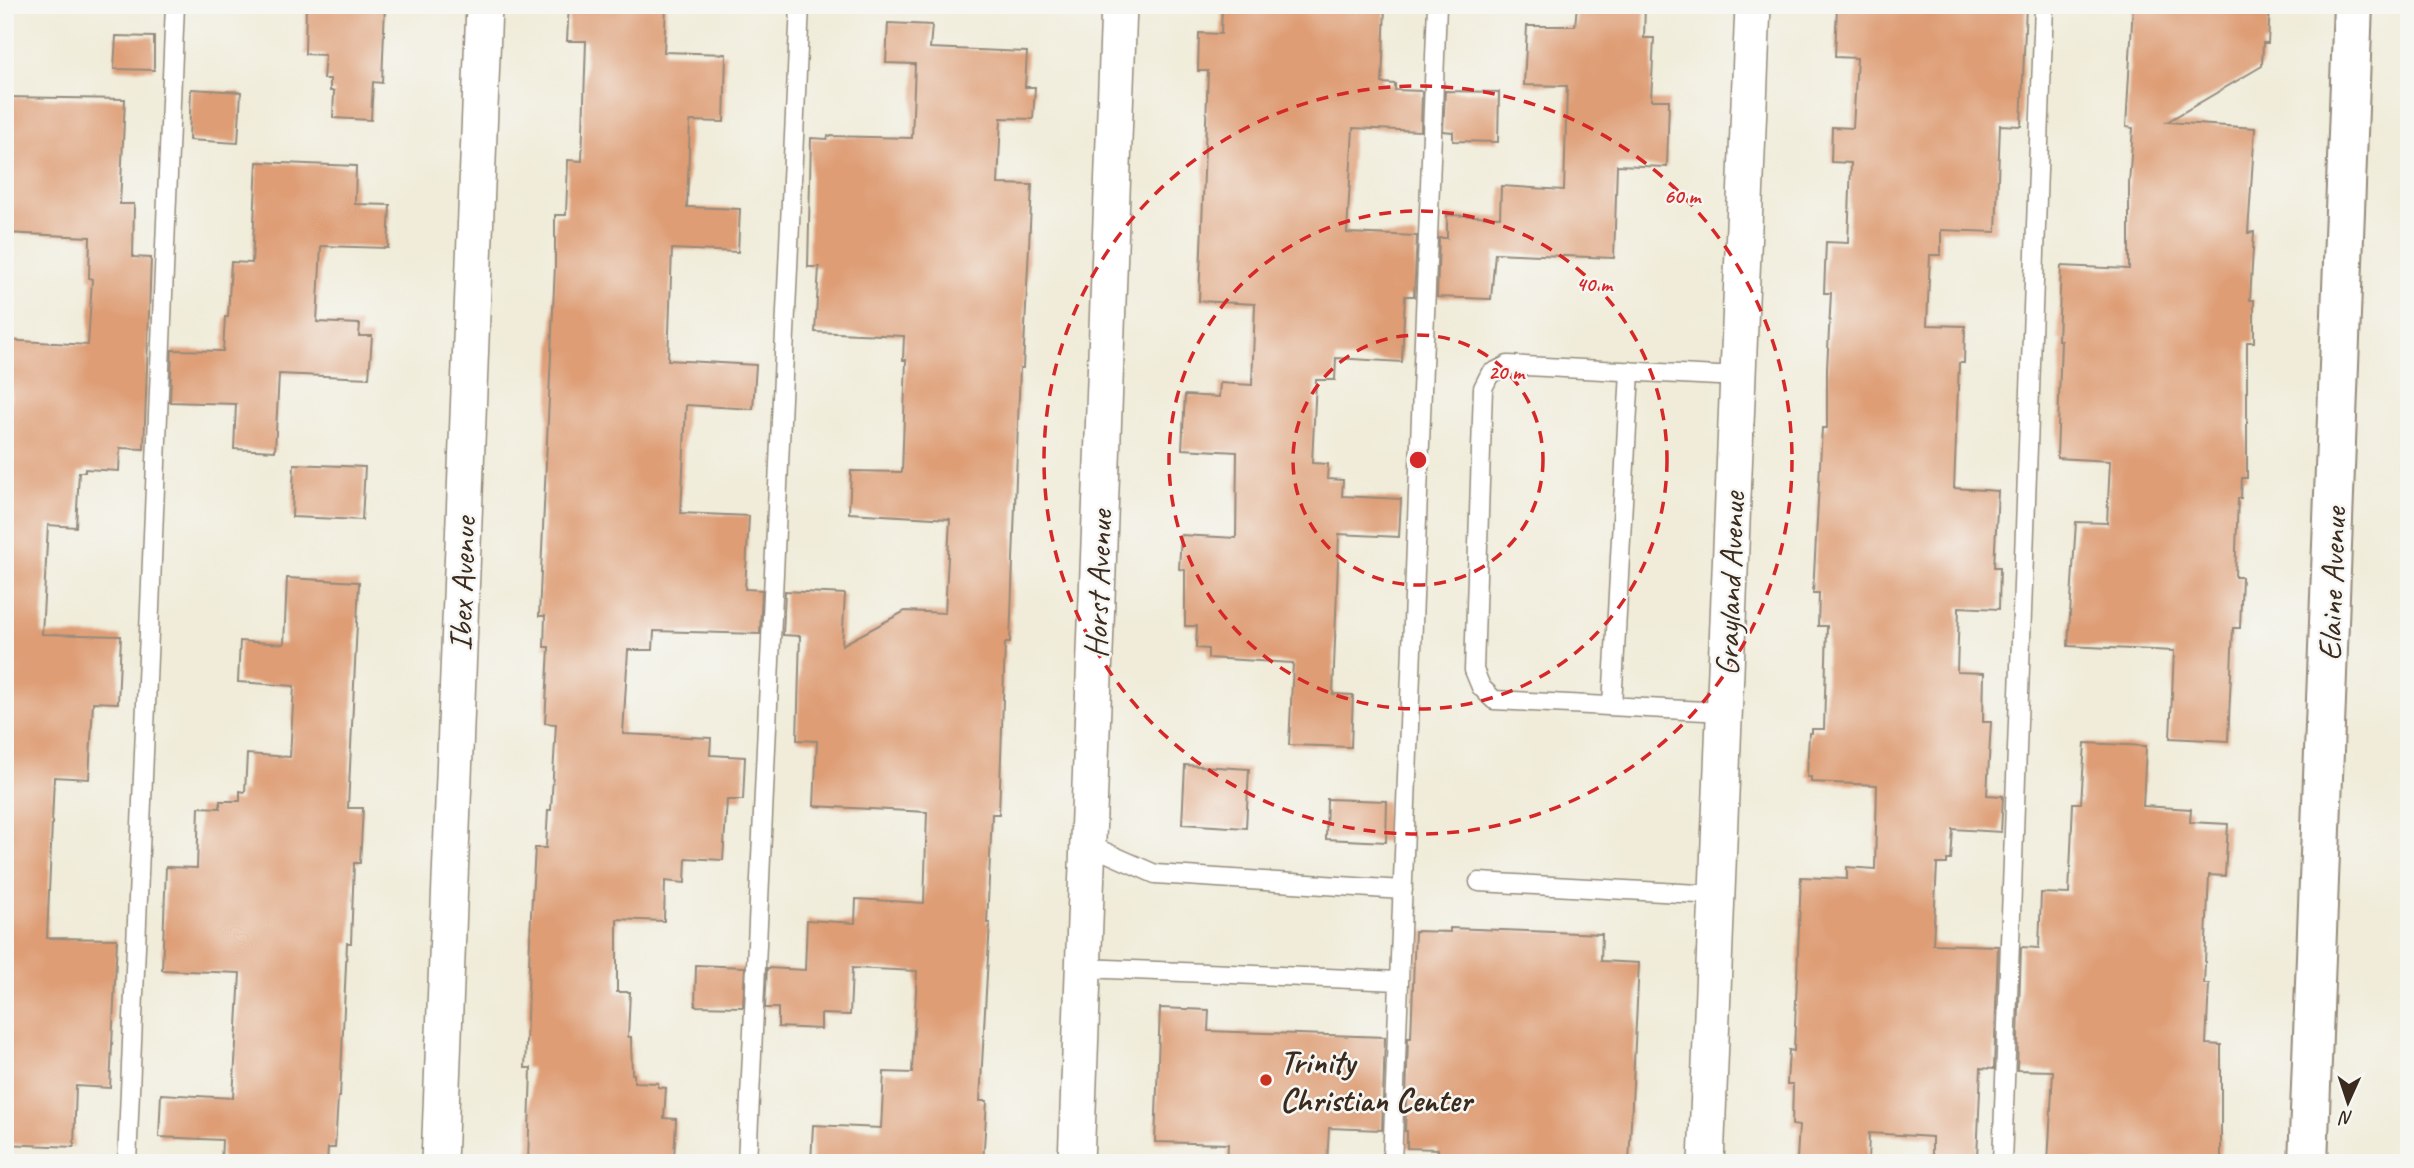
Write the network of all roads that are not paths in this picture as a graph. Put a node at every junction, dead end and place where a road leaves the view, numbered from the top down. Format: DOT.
graph roads {
  1 [pos="175,5"];
  2 [pos="484,5"];
  3 [pos="800,5"];
  4 [pos="1119,5"];
  5 [pos="1437,5"];
  6 [pos="1753,5"];
  7 [pos="2044,5"];
  8 [pos="2353,5"];
  9 [pos="1630,371"];
  10 [pos="1737,377"];
  11 [pos="1612,706"];
  12 [pos="1724,712"];
  13 [pos="1087,844"];
  14 [pos="1479,882"];
  15 [pos="1403,890"];
  16 [pos="1717,895"];
  17 [pos="1083,968"];
  18 [pos="1399,981"];
  19 [pos="127,1163"];
  20 [pos="439,1163"];
  21 [pos="747,1163"];
  22 [pos="1076,1163"];
  23 [pos="1392,1163"];
  24 [pos="1706,1163"];
  25 [pos="2002,1163"];
  26 [pos="2308,1163"];
  1 -- 19 [label="lane"];
  2 -- 20 [label="street, Ibex Avenue"];
  3 -- 21 [label="lane"];
  4 -- 13 [label="street, Horst Avenue"];
  5 -- 15 [label="lane"];
  6 -- 10 [label="street, Grayland Avenue"];
  7 -- 25 [label="lane"];
  8 -- 26 [label="street, Elaine Avenue"];
  9 -- 10 [label="lane"];
  9 -- 11 [label="lane"];
  9 -- 11 [label="lane"];
  10 -- 12 [label="street, Grayland Avenue"];
  11 -- 12 [label="lane"];
  12 -- 16 [label="street, Grayland Avenue"];
  13 -- 15 [label="lane"];
  13 -- 17 [label="street, Horst Avenue"];
  14 -- 16 [label="lane"];
  15 -- 18 [label="lane"];
  16 -- 24 [label="street, Grayland Avenue"];
  17 -- 18 [label="lane"];
  17 -- 22 [label="street, Horst Avenue"];
  18 -- 23 [label="lane"];
}
